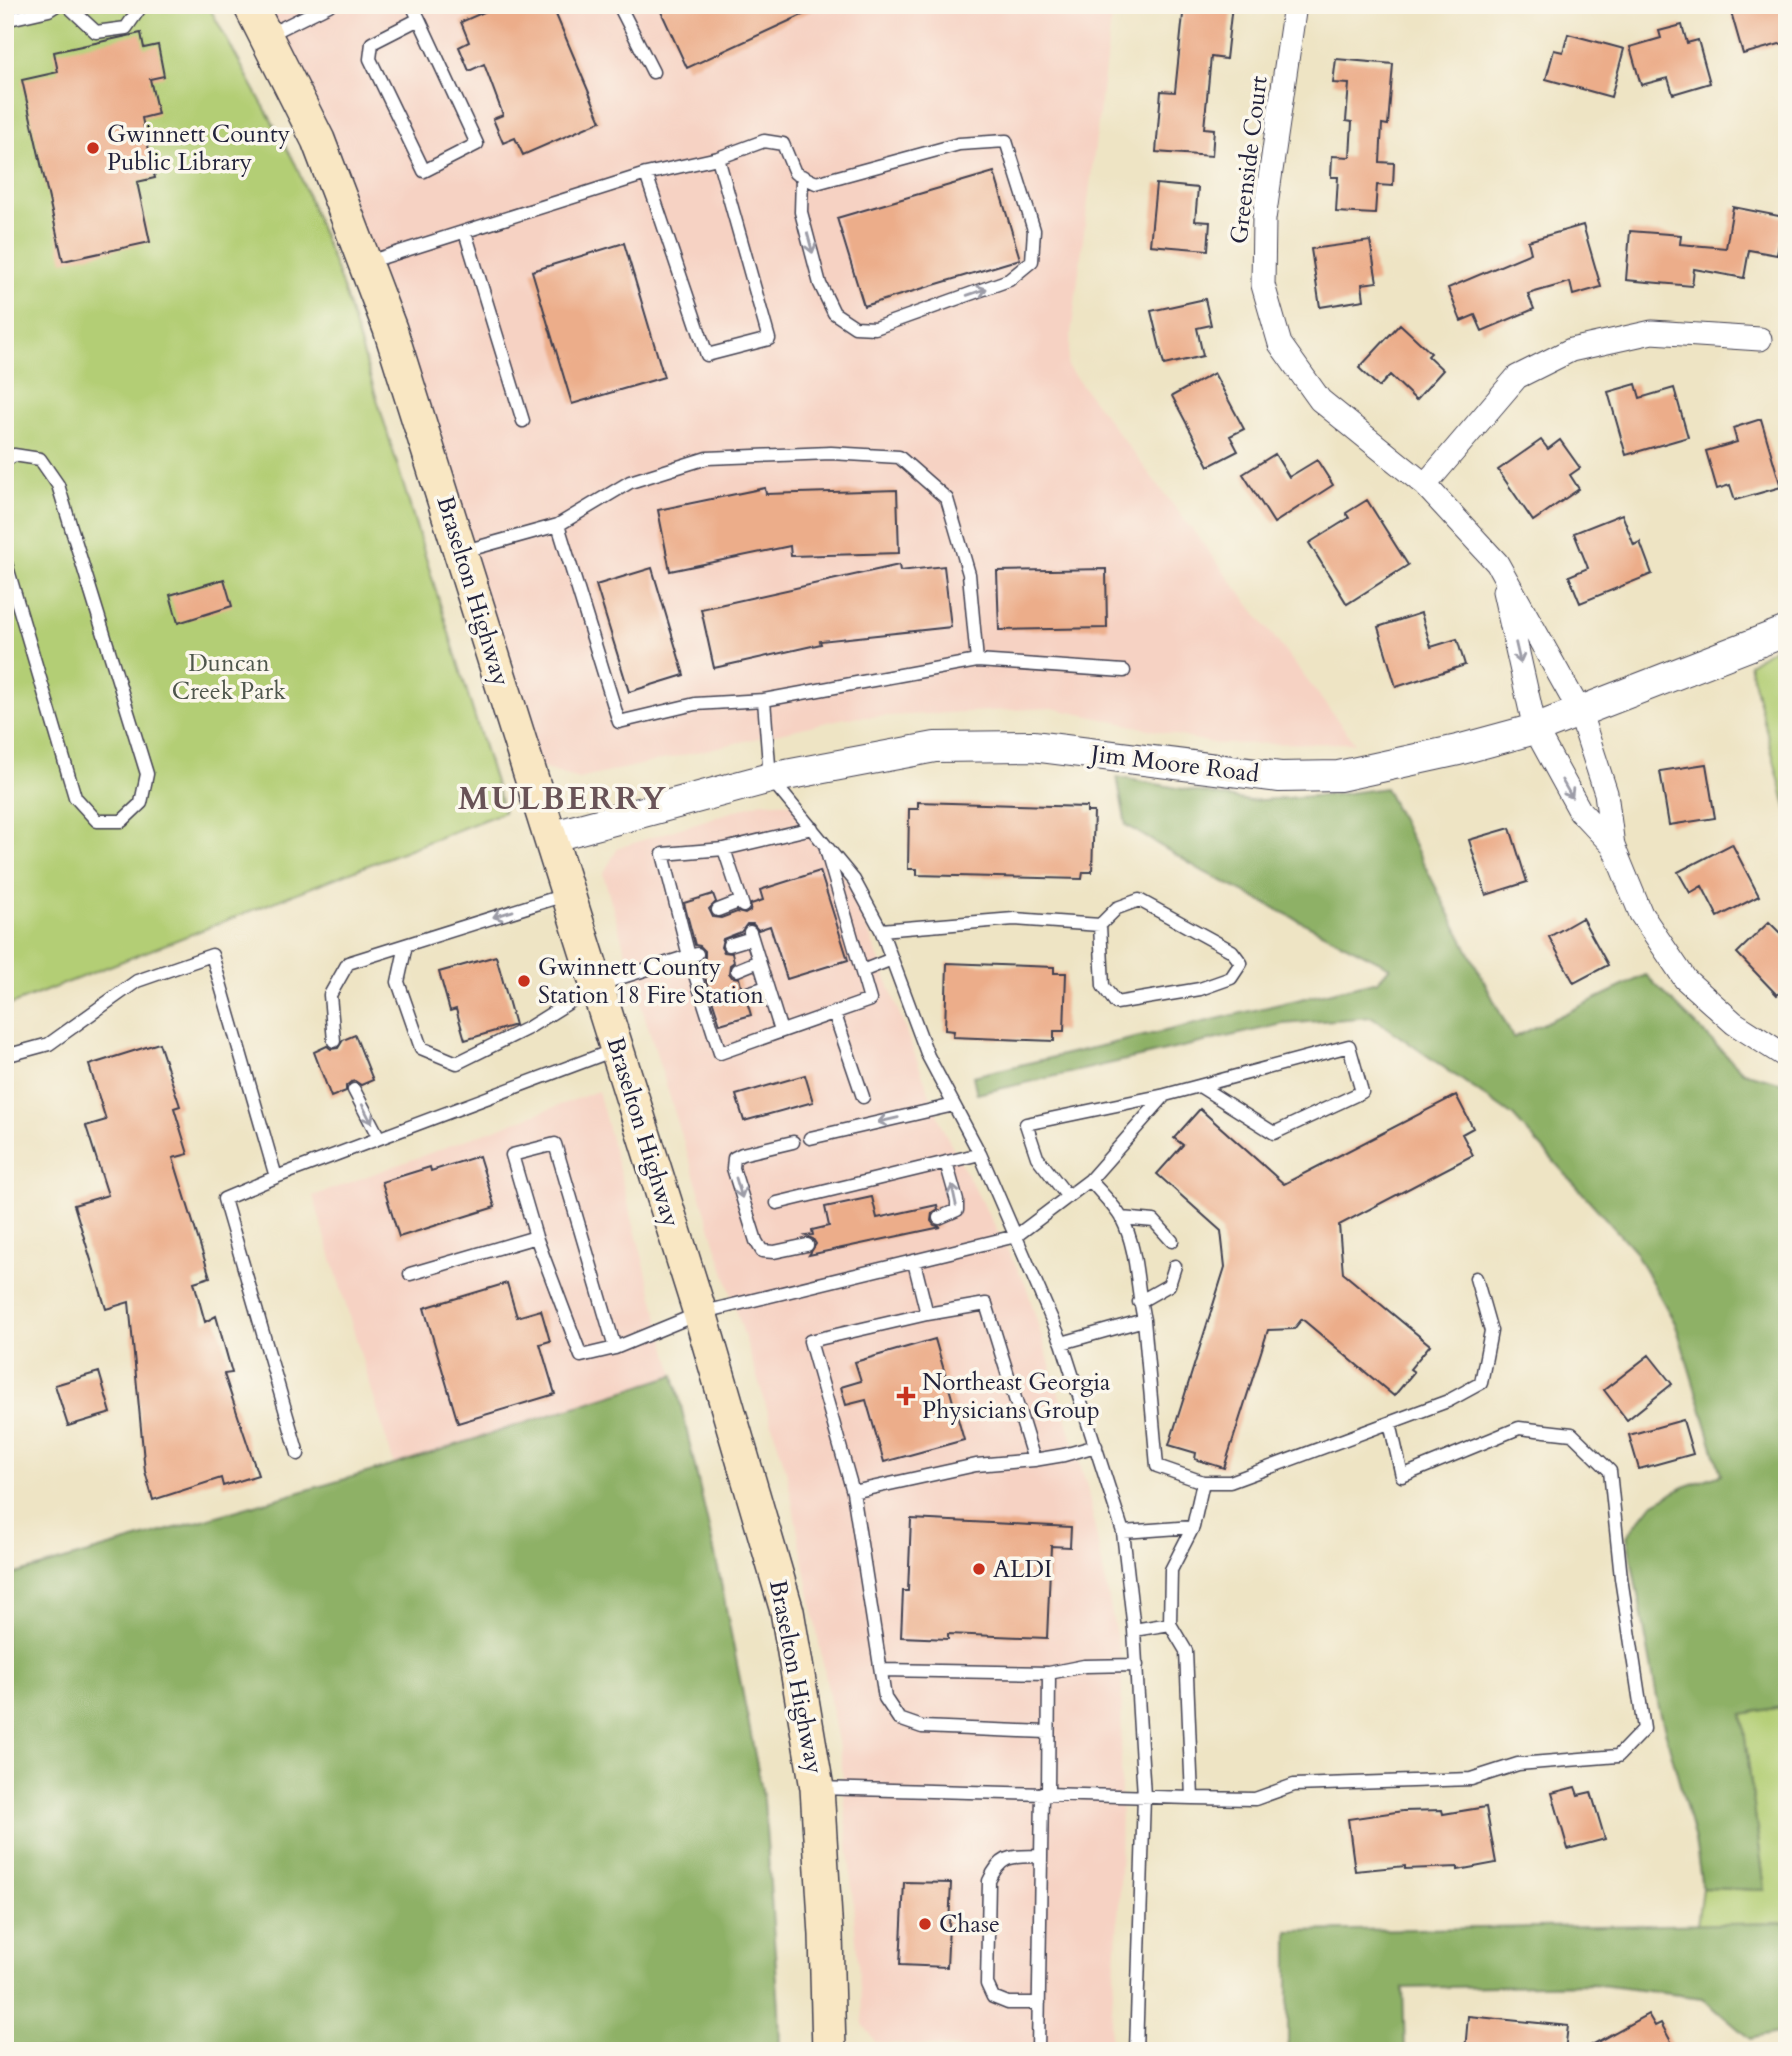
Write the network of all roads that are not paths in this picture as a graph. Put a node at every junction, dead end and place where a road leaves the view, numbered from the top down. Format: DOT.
graph roads {
  1 [pos="57,5"];
  2 [pos="67,5"];
  3 [pos="142,5"];
  4 [pos="250,5"];
  5 [pos="329,5"];
  6 [pos="412,5"];
  7 [pos="620,5"];
  8 [pos="1295,5"];
  9 [pos="419,19"];
  10 [pos="5,20"];
  11 [pos="266,36"];
  12 [pos="653,72"];
  13 [pos="718,158"];
  14 [pos="646,174"];
  15 [pos="802,176"];
  16 [pos="465,232"];
  17 [pos="365,264"];
  18 [pos="1760,339"];
  19 [pos="523,421"];
  20 [pos="5,461"];
  21 [pos="1424,485"];
  22 [pos="558,525"];
  23 [pos="461,552"];
  24 [pos="5,560"];
  25 [pos="1497,563"];
  26 [pos="1787,631"];
  27 [pos="977,661"];
  28 [pos="1124,671"];
  29 [pos="764,700"];
  30 [pos="1579,710"];
  31 [pos="1535,729"];
  32 [pos="770,778"];
  33 [pos="812,828"];
  34 [pos="550,837"];
  35 [pos="824,842"];
  36 [pos="1614,846"];
  37 [pos="724,849"];
  38 [pos="568,894"];
  39 [pos="718,910"];
  40 [pos="1100,925"];
  41 [pos="881,930"];
  42 [pos="406,945"];
  43 [pos="729,945"];
  44 [pos="693,955"];
  45 [pos="892,959"];
  46 [pos="759,961"];
  47 [pos="737,970"];
  48 [pos="862,971"];
  49 [pos="597,985"];
  50 [pos="767,987"];
  51 [pos="744,995"];
  52 [pos="834,1012"];
  53 [pos="781,1031"];
  54 [pos="334,1041"];
  55 [pos="617,1049"];
  56 [pos="5,1056"];
  57 [pos="1787,1057"];
  58 [pos="1201,1087"];
  59 [pos="354,1090"];
  60 [pos="1165,1095"];
  61 [pos="863,1097"];
  62 [pos="954,1105"];
  63 [pos="379,1138"];
  64 [pos="810,1138"];
  65 [pos="793,1142"];
  66 [pos="980,1154"];
  67 [pos="946,1162"];
  68 [pos="276,1177"];
  69 [pos="1090,1180"];
  70 [pos="1068,1197"];
  71 [pos="778,1203"];
  72 [pos="1121,1217"];
  73 [pos="939,1218"];
  74 [pos="1016,1236"];
  75 [pos="536,1237"];
  76 [pos="1172,1241"];
  77 [pos="807,1245"];
  78 [pos="914,1262"];
  79 [pos="1175,1266"];
  80 [pos="410,1273"];
  81 [pos="1476,1278"];
  82 [pos="1139,1302"];
  83 [pos="700,1313"];
  84 [pos="927,1314"];
  85 [pos="1144,1320"];
  86 [pos="1062,1343"];
  87 [pos="615,1348"];
  88 [pos="1390,1423"];
  89 [pos="1096,1446"];
  90 [pos="298,1454"];
  91 [pos="1034,1460"];
  92 [pos="1203,1482"];
  93 [pos="853,1492"];
  94 [pos="1193,1527"];
  95 [pos="1123,1532"];
  96 [pos="1170,1624"];
  97 [pos="1134,1630"];
  98 [pos="1137,1665"];
  99 [pos="881,1670"];
  100 [pos="1049,1673"];
  101 [pos="1048,1732"];
  102 [pos="817,1788"];
  103 [pos="1045,1793"];
  104 [pos="1144,1796"];
  105 [pos="1192,1798"];
  106 [pos="1041,1856"];
  107 [pos="1039,2003"];
  108 [pos="829,2051"];
  109 [pos="1038,2051"];
  110 [pos="1136,2051"];
  1 -- 10 [label="lane"];
  2 -- 3 [label="lane"];
  4 -- 11 [label="main road, Braselton Highway"];
  5 -- 11 [label="lane"];
  6 -- 9 [label="lane"];
  7 -- 12 [label="lane"];
  8 -- 21 [label="street, Greenside Court"];
  9 -- 9 [label="lane"];
  11 -- 17 [label="main road, Braselton Highway"];
  13 -- 14 [label="lane"];
  13 -- 14 [label="lane"];
  13 -- 15 [label="lane"];
  14 -- 16 [label="lane"];
  15 -- 15 [label="lane, one-way"];
  16 -- 17 [label="lane"];
  16 -- 19 [label="lane"];
  17 -- 23 [label="main road, Braselton Highway"];
  18 -- 21 [label="street"];
  20 -- 24 [label="lane"];
  21 -- 25 [label="street, Greenside Court"];
  22 -- 23 [label="lane"];
  22 -- 27 [label="lane"];
  22 -- 29 [label="lane"];
  23 -- 34 [label="main road, Braselton Highway"];
  25 -- 30 [label="street, Greenside Court"];
  25 -- 31 [label="street, one-way"];
  26 -- 30 [label="street, Jim Moore Road"];
  27 -- 28 [label="lane"];
  27 -- 29 [label="lane"];
  29 -- 32 [label="lane"];
  30 -- 31 [label="street, Jim Moore Road"];
  30 -- 36 [label="street, Greenside Court"];
  31 -- 32 [label="street, Jim Moore Road"];
  31 -- 36 [label="street, one-way"];
  32 -- 33 [label="lane"];
  32 -- 34 [label="street, Jim Moore Road"];
  33 -- 35 [label="lane"];
  33 -- 37 [label="lane"];
  34 -- 38 [label="main road, Braselton Highway"];
  35 -- 41 [label="lane"];
  35 -- 48 [label="lane"];
  36 -- 57 [label="street"];
  37 -- 39 [label="lane"];
  37 -- 44 [label="lane"];
  38 -- 42 [label="lane, one-way"];
  38 -- 49 [label="main road, Braselton Highway"];
  40 -- 40 [label="lane"];
  40 -- 41 [label="lane"];
  41 -- 45 [label="lane"];
  42 -- 49 [label="lane"];
  42 -- 54 [label="lane"];
  43 -- 46 [label="lane"];
  44 -- 49 [label="lane"];
  44 -- 53 [label="lane"];
  45 -- 48 [label="lane"];
  45 -- 62 [label="lane"];
  46 -- 47 [label="lane"];
  46 -- 50 [label="lane"];
  48 -- 52 [label="lane"];
  49 -- 55 [label="main road, Braselton Highway"];
  50 -- 51 [label="lane"];
  50 -- 53 [label="lane"];
  52 -- 53 [label="lane"];
  52 -- 61 [label="lane"];
  55 -- 63 [label="lane"];
  55 -- 83 [label="main road, Braselton Highway"];
  56 -- 68 [label="lane"];
  58 -- 58 [label="lane"];
  58 -- 60 [label="lane"];
  59 -- 63 [label="lane, one-way"];
  60 -- 69 [label="lane"];
  60 -- 70 [label="lane"];
  62 -- 64 [label="lane, one-way"];
  62 -- 66 [label="lane"];
  63 -- 68 [label="lane"];
  65 -- 77 [label="lane, one-way"];
  66 -- 67 [label="lane"];
  66 -- 74 [label="lane"];
  67 -- 71 [label="lane"];
  73 -- 67 [label="lane, one-way"];
  68 -- 90 [label="lane"];
  69 -- 70 [label="lane"];
  69 -- 72 [label="lane"];
  70 -- 74 [label="lane"];
  72 -- 76 [label="lane"];
  72 -- 82 [label="lane"];
  74 -- 78 [label="lane"];
  74 -- 86 [label="lane"];
  75 -- 80 [label="lane"];
  75 -- 87 [label="lane"];
  75 -- 87 [label="lane"];
  78 -- 83 [label="lane"];
  78 -- 84 [label="lane"];
  79 -- 82 [label="lane"];
  81 -- 88 [label="lane"];
  82 -- 85 [label="lane"];
  83 -- 87 [label="lane"];
  83 -- 102 [label="main road, Braselton Highway"];
  84 -- 91 [label="lane"];
  84 -- 93 [label="lane"];
  85 -- 86 [label="lane"];
  85 -- 92 [label="lane"];
  86 -- 89 [label="lane"];
  88 -- 92 [label="lane"];
  88 -- 105 [label="lane"];
  89 -- 91 [label="lane"];
  89 -- 95 [label="lane"];
  91 -- 93 [label="lane"];
  92 -- 94 [label="lane"];
  93 -- 99 [label="lane"];
  94 -- 95 [label="lane"];
  94 -- 96 [label="lane"];
  95 -- 97 [label="lane"];
  96 -- 97 [label="lane"];
  96 -- 105 [label="lane"];
  97 -- 98 [label="lane"];
  98 -- 100 [label="lane"];
  98 -- 104 [label="lane"];
  99 -- 100 [label="lane"];
  99 -- 101 [label="lane"];
  100 -- 101 [label="lane"];
  101 -- 103 [label="lane"];
  102 -- 103 [label="lane"];
  102 -- 108 [label="main road, Braselton Highway"];
  103 -- 104 [label="lane"];
  103 -- 106 [label="lane"];
  104 -- 105 [label="lane"];
  104 -- 110 [label="lane"];
  106 -- 107 [label="lane"];
  106 -- 107 [label="lane"];
  107 -- 109 [label="lane"];
}
